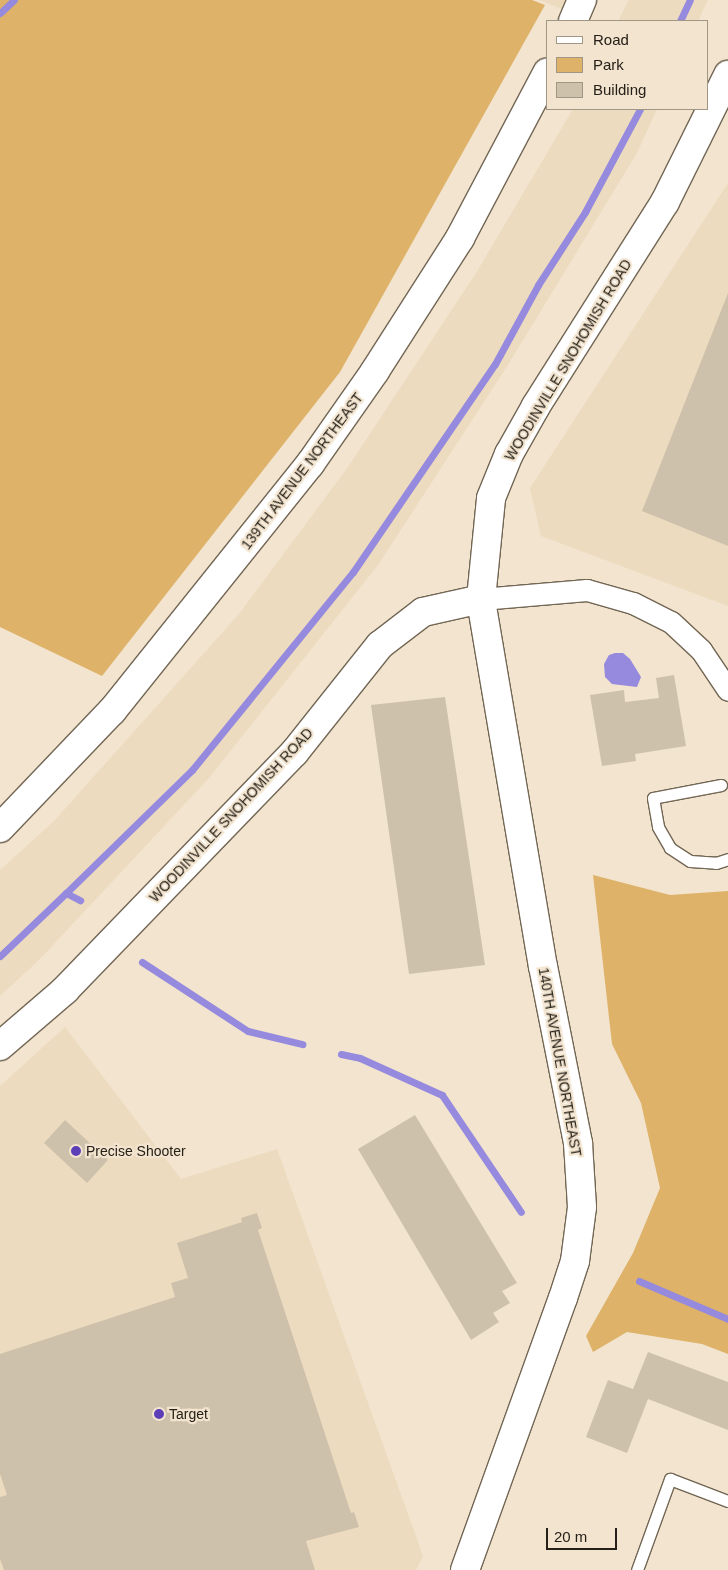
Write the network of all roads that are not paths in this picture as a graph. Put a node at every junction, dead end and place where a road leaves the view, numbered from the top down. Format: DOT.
graph roads {
  1 [pos="582,0"];
  2 [pos="573,20"];
  3 [pos="546,75"];
  4 [pos="728,75"];
  5 [pos="481,599"];
  6 [pos="728,690"];
  7 [pos="720,785"];
  8 [pos="0,828"];
  9 [pos="728,859"];
  10 [pos="0,1046"];
  11 [pos="728,1501"];
  12 [pos="465,1570"];
  13 [pos="637,1570"];
  1 -- 2 [label="main road"];
  3 -- 8 [label="main road, 139TH AVENUE NORTHEAST"];
  4 -- 5 [label="main road, WOODINVILLE SNOHOMISH ROAD"];
  5 -- 6 [label="street"];
  5 -- 10 [label="main road, WOODINVILLE SNOHOMISH ROAD"];
  5 -- 12 [label="main road, 140TH AVENUE NORTHEAST"];
  7 -- 9 [label="lane"];
  11 -- 13 [label="lane"];
}
